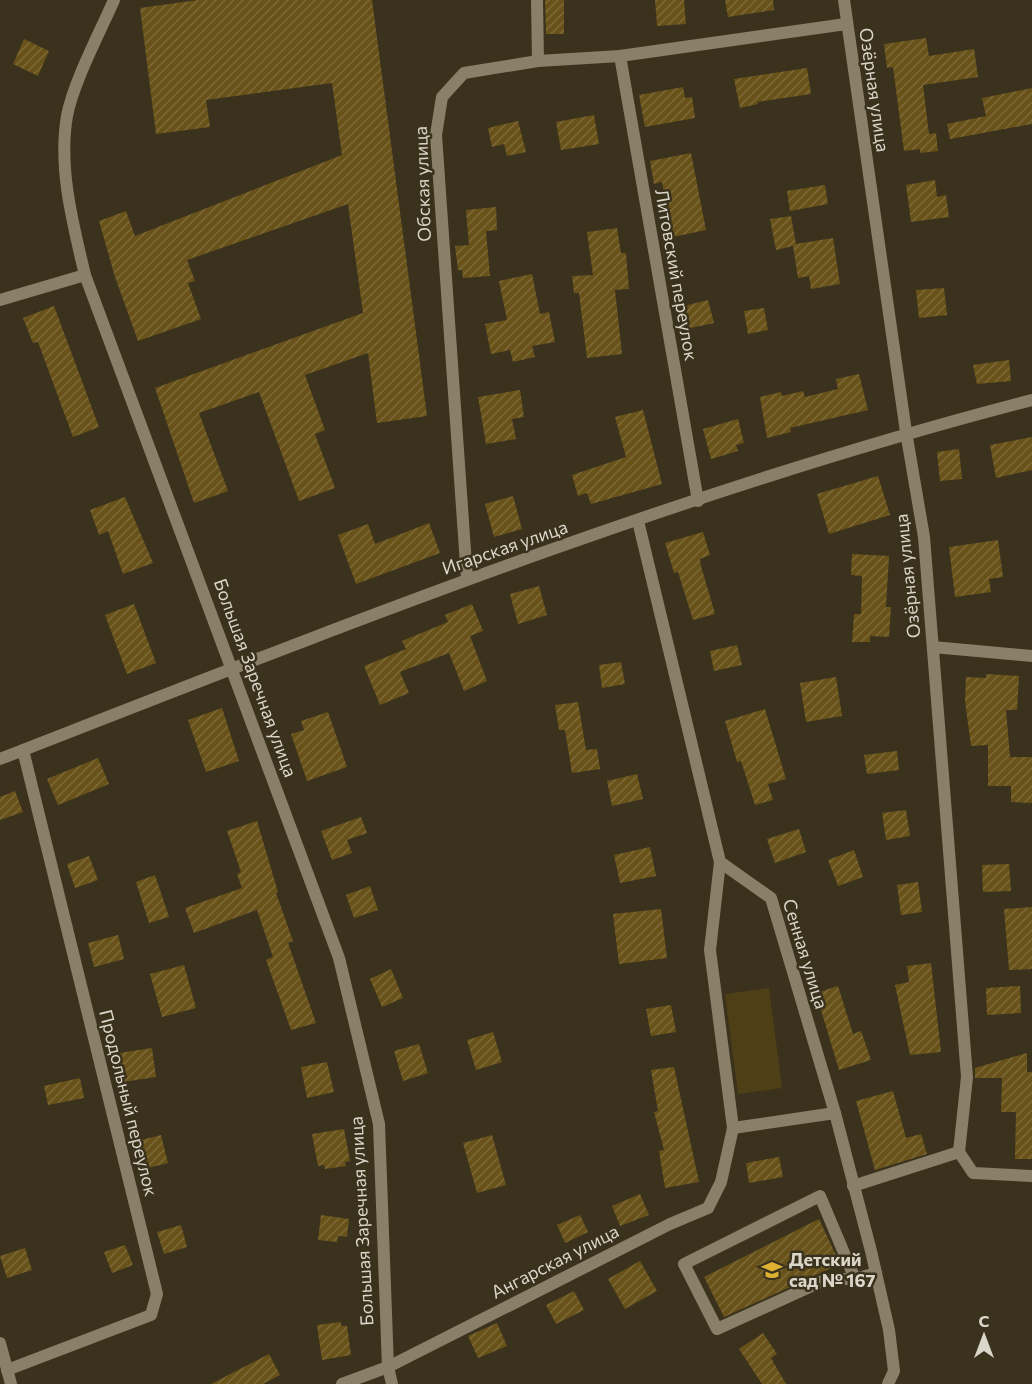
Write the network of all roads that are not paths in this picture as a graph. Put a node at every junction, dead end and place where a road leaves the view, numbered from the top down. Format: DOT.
graph roads {
  1 [pos="114,0"];
  2 [pos="537,0"];
  3 [pos="844,0"];
  4 [pos="846,24"];
  5 [pos="620,56"];
  6 [pos="538,61"];
  7 [pos="85,275"];
  8 [pos="0,300"];
  9 [pos="1032,400"];
  10 [pos="906,432"];
  11 [pos="698,501"];
  12 [pos="638,521"];
  13 [pos="467,579"];
  14 [pos="933,647"];
  15 [pos="1032,656"];
  16 [pos="232,669"];
  17 [pos="23,750"];
  18 [pos="0,759"];
  19 [pos="720,862"];
  20 [pos="835,1113"];
  21 [pos="733,1128"];
  22 [pos="959,1152"];
  23 [pos="1032,1176"];
  24 [pos="853,1186"];
  25 [pos="876,1274"];
  26 [pos="855,1279"];
  27 [pos="0,1343"];
  28 [pos="388,1367"];
  29 [pos="7,1370"];
  30 [pos="11,1384"];
  31 [pos="342,1384"];
  32 [pos="392,1384"];
  33 [pos="888,1384"];
  1 -- 7 [label="street, Большая Заречная улица"];
  2 -- 6 [label="street"];
  3 -- 4 [label="street, Озёрная улица"];
  4 -- 5 [label="street, Обская улица"];
  4 -- 10 [label="street, Озёрная улица"];
  5 -- 6 [label="street, Обская улица"];
  5 -- 11 [label="street, Литовский переулок"];
  6 -- 13 [label="street, Обская улица"];
  7 -- 8 [label="street"];
  7 -- 16 [label="street, Большая Заречная улица"];
  9 -- 10 [label="street, Игарская улица"];
  10 -- 11 [label="street, Игарская улица"];
  10 -- 14 [label="street, Озёрная улица"];
  11 -- 12 [label="street, Игарская улица"];
  12 -- 13 [label="street, Игарская улица"];
  12 -- 19 [label="street"];
  13 -- 16 [label="street, Игарская улица"];
  14 -- 15 [label="street"];
  14 -- 22 [label="street, Озёрная улица"];
  16 -- 17 [label="street, Игарская улица"];
  16 -- 28 [label="street, Большая Заречная улица"];
  17 -- 18 [label="street, Игарская улица"];
  17 -- 29 [label="street, Продольный переулок"];
  19 -- 20 [label="street, Сенная улица"];
  19 -- 21 [label="street, Ангарская улица"];
  20 -- 21 [label="street"];
  20 -- 24 [label="street, Сенная улица"];
  21 -- 28 [label="street, Ангарская улица"];
  22 -- 23 [label="street"];
  22 -- 24 [label="street"];
  24 -- 25 [label="street, Сенная улица"];
  25 -- 26 [label="street"];
  25 -- 33 [label="street, Сенная улица"];
  26 -- 26 [label="street"];
  27 -- 29 [label="street"];
  28 -- 31 [label="street, Ангарская улица"];
  28 -- 32 [label="street, Большая Заречная улица"];
  29 -- 30 [label="street"];
}
